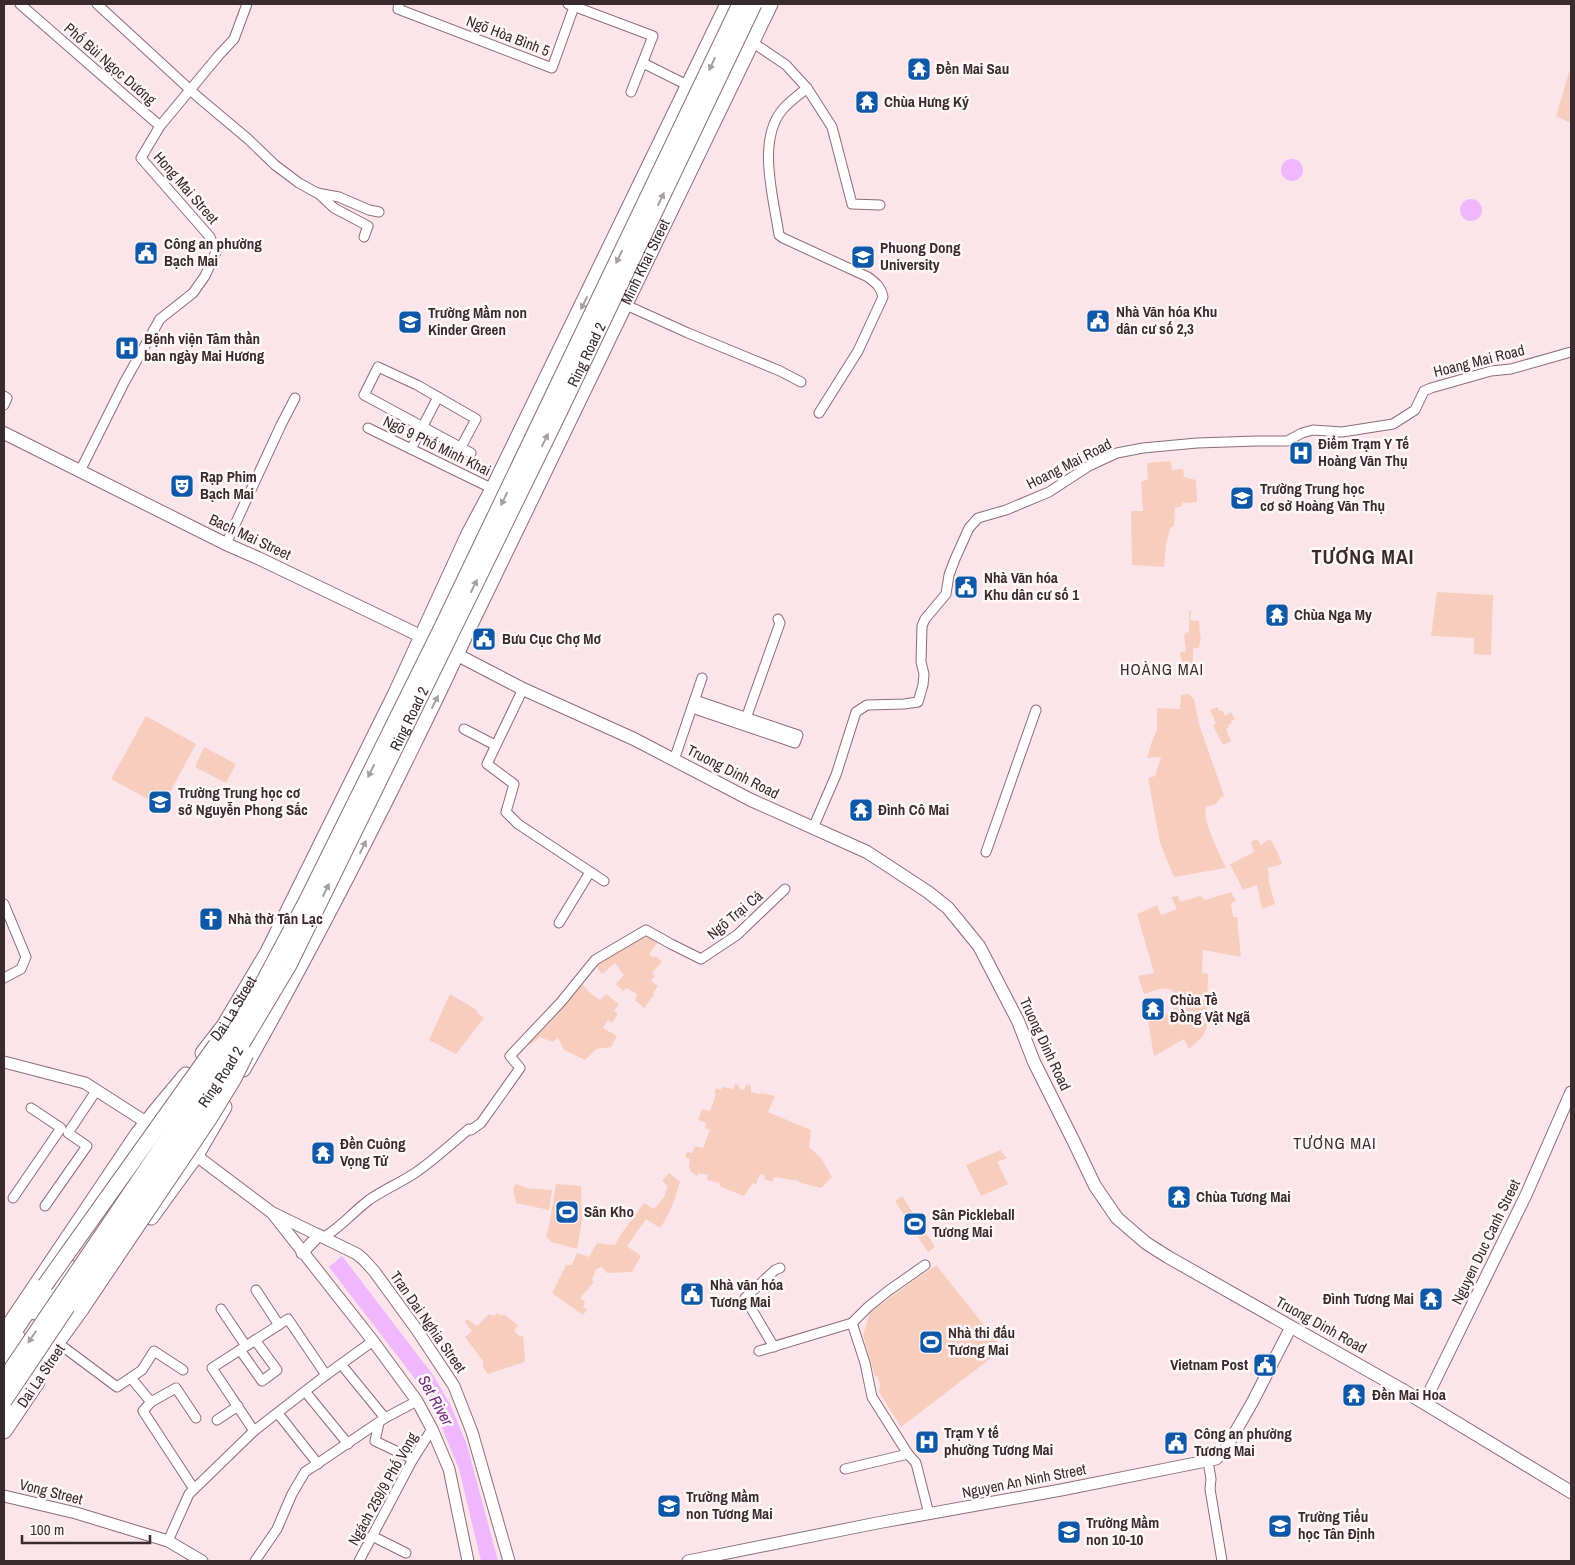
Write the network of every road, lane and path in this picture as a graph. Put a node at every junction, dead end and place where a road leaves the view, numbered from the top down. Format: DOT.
graph roads {
  1 [pos="20,4"];
  2 [pos="98,4"];
  3 [pos="247,4"];
  4 [pos="400,4"];
  5 [pos="728,4"];
  6 [pos="740,4"];
  7 [pos="754,4"];
  8 [pos="770,4"];
  9 [pos="572,5"];
  10 [pos="752,42"];
  11 [pos="643,63"];
  12 [pos="689,86"];
  13 [pos="807,88"];
  14 [pos="191,90"];
  15 [pos="630,92"];
  16 [pos="672,121"];
  17 [pos="160,126"];
  18 [pos="706,137"];
  19 [pos="643,180"];
  20 [pos="317,193"];
  21 [pos="678,195"];
  22 [pos="880,205"];
  23 [pos="378,212"];
  24 [pos="364,237"];
  25 [pos="626,304"];
  26 [pos="1571,352"];
  27 [pos="800,382"];
  28 [pos="4,396"];
  29 [pos="438,397"];
  30 [pos="294,398"];
  31 [pos="4,406"];
  32 [pos="819,413"];
  33 [pos="368,428"];
  34 [pos="422,428"];
  35 [pos="4,433"];
  36 [pos="461,447"];
  37 [pos="411,449"];
  38 [pos="471,452"];
  39 [pos="80,471"];
  40 [pos="493,489"];
  41 [pos="226,544"];
  42 [pos="778,619"];
  43 [pos="422,636"];
  44 [pos="457,655"];
  45 [pos="702,678"];
  46 [pos="523,689"];
  47 [pos="694,704"];
  48 [pos="1036,710"];
  49 [pos="745,722"];
  50 [pos="464,729"];
  51 [pos="377,731"];
  52 [pos="495,745"];
  53 [pos="412,747"];
  54 [pos="674,760"];
  55 [pos="813,828"];
  56 [pos="986,852"];
  57 [pos="590,872"];
  58 [pos="604,881"];
  59 [pos="785,890"];
  60 [pos="4,904"];
  61 [pos="559,922"];
  62 [pos="283,961"];
  63 [pos="4,978"];
  64 [pos="257,1044"];
  65 [pos="4,1062"];
  66 [pos="96,1091"];
  67 [pos="1571,1092"];
  68 [pos="30,1108"];
  69 [pos="154,1127"];
  70 [pos="64,1130"];
  71 [pos="182,1145"];
  72 [pos="196,1155"];
  73 [pos="14,1198"];
  74 [pos="113,1198"];
  75 [pos="45,1206"];
  76 [pos="271,1212"];
  77 [pos="136,1213"];
  78 [pos="70,1234"];
  79 [pos="89,1234"];
  80 [pos="322,1236"];
  81 [pos="115,1244"];
  82 [pos="302,1253"];
  83 [pos="119,1263"];
  84 [pos="925,1265"];
  85 [pos="780,1268"];
  86 [pos="256,1290"];
  87 [pos="221,1309"];
  88 [pos="852,1323"];
  89 [pos="279,1325"];
  90 [pos="1291,1327"];
  91 [pos="4,1333"];
  92 [pos="255,1340"];
  93 [pos="373,1341"];
  94 [pos="62,1346"];
  95 [pos="4,1347"];
  96 [pos="774,1347"];
  97 [pos="243,1348"];
  98 [pos="759,1351"];
  99 [pos="4,1358"];
  100 [pos="345,1369"];
  101 [pos="183,1370"];
  102 [pos="326,1375"];
  103 [pos="131,1378"];
  104 [pos="4,1380"];
  105 [pos="308,1395"];
  106 [pos="417,1400"];
  107 [pos="4,1402"];
  108 [pos="151,1402"];
  109 [pos="1424,1403"];
  110 [pos="238,1406"];
  111 [pos="4,1416"];
  112 [pos="280,1416"];
  113 [pos="196,1418"];
  114 [pos="217,1420"];
  115 [pos="382,1421"];
  116 [pos="432,1429"];
  117 [pos="4,1431"];
  118 [pos="254,1431"];
  119 [pos="348,1444"];
  120 [pos="908,1454"];
  121 [pos="413,1459"];
  122 [pos="1208,1461"];
  123 [pos="318,1464"];
  124 [pos="845,1469"];
  125 [pos="194,1489"];
  126 [pos="1571,1492"];
  127 [pos="4,1496"];
  128 [pos="929,1514"];
  129 [pos="372,1536"];
  130 [pos="168,1541"];
  131 [pos="406,1553"];
  132 [pos="202,1561"];
  133 [pos="255,1561"];
  134 [pos="359,1561"];
  135 [pos="468,1561"];
  136 [pos="509,1561"];
  137 [pos="688,1561"];
  138 [pos="1222,1561"];
  1 -- 17 [label="street, Phố Bùi Ngọc Dương"];
  2 -- 14 [label="street"];
  3 -- 14 [label="street, Hong Mai Street"];
  4 -- 9 [label="street, Ngõ Hòa Bình 5"];
  5 -- 12 [label="main road"];
  6 -- 62 [label="main road, Ring Road 2, one-way, bridge"];
  62 -- 7 [label="main road, Ring Road 2, one-way, bridge"];
  8 -- 10 [label="main road, Minh Khai Street"];
  9 -- 11 [label="street, Ngõ Hòa Bình 5"];
  10 -- 13 [label="street"];
  10 -- 18 [label="main road, Minh Khai Street"];
  11 -- 12 [label="street"];
  11 -- 15 [label="street, Ngõ Hòa Bình 5"];
  12 -- 16 [label="main road"];
  13 -- 22 [label="street"];
  13 -- 32 [label="street"];
  14 -- 17 [label="street, Hong Mai Street"];
  14 -- 20 [label="street"];
  16 -- 18 [label="main road"];
  16 -- 19 [label="main road"];
  17 -- 39 [label="street, Hong Mai Street"];
  18 -- 21 [label="main road, Minh Khai Street"];
  19 -- 21 [label="main road"];
  19 -- 40 [label="main road, one-way"];
  20 -- 23 [label="street"];
  20 -- 24 [label="street"];
  21 -- 25 [label="main road, Minh Khai Street"];
  25 -- 27 [label="street"];
  25 -- 44 [label="main road, Minh Khai Street"];
  26 -- 55 [label="street, Hoang Mai Road"];
  28 -- 31 [label="street"];
  29 -- 34 [label="street"];
  29 -- 34 [label="street"];
  29 -- 36 [label="street"];
  30 -- 41 [label="street"];
  33 -- 37 [label="street, Ngõ 9 Phố Minh Khai"];
  34 -- 36 [label="street"];
  34 -- 37 [label="street"];
  35 -- 39 [label="main road, Bach Mai Street"];
  36 -- 38 [label="street"];
  37 -- 40 [label="street, Ngõ 9 Phố Minh Khai"];
  39 -- 41 [label="main road, Bach Mai Street"];
  40 -- 43 [label="main road"];
  41 -- 43 [label="main road, Bach Mai Street"];
  42 -- 49 [label="street"];
  43 -- 44 [label="main road, Bach Mai Street"];
  43 -- 51 [label="main road, Dai La Street"];
  44 -- 46 [label="main road, Truong Dinh Road"];
  53 -- 44 [label="main road, Dai La Street, one-way"];
  45 -- 47 [label="street"];
  46 -- 52 [label="street"];
  46 -- 54 [label="main road, Truong Dinh Road"];
  47 -- 49 [label="street"];
  47 -- 54 [label="street"];
  48 -- 56 [label="street"];
  49 -- 49 [label="street"];
  50 -- 52 [label="street"];
  51 -- 53 [label="main road"];
  51 -- 69 [label="main road, Dai La Street"];
  52 -- 57 [label="street"];
  64 -- 53 [label="main road, Dai La Street, one-way"];
  54 -- 55 [label="main road, Truong Dinh Road"];
  55 -- 90 [label="main road, Truong Dinh Road"];
  57 -- 58 [label="street"];
  57 -- 61 [label="street"];
  59 -- 80 [label="street, Ngõ Trại Cá"];
  60 -- 63 [label="street"];
  62 -- 95 [label="main road, bridge"];
  62 -- 104 [label="main road, Ring Road 2, one-way, bridge"];
  62 -- 107 [label="main road, Ring Road 2, bridge"];
  62 -- 111 [label="main road, bridge"];
  64 -- 71 [label="main road, Dai La Street"];
  64 -- 72 [label="main road, Dai La Street"];
  65 -- 66 [label="street, Tran Dai Nghia Street"];
  66 -- 69 [label="street, Tran Dai Nghia Street"];
  66 -- 70 [label="street"];
  67 -- 109 [label="street, Nguyen Duc Canh Street"];
  68 -- 70 [label="street"];
  69 -- 71 [label="street, Tran Dai Nghia Street"];
  69 -- 74 [label="main road, Dai La Street"];
  69 -- 78 [label="main road, Dai La Street"];
  70 -- 73 [label="street"];
  70 -- 75 [label="street"];
  71 -- 72 [label="street, Tran Dai Nghia Street"];
  71 -- 77 [label="main road, Dai La Street"];
  72 -- 76 [label="street, Tran Dai Nghia Street"];
  72 -- 83 [label="main road, Dai La Street"];
  74 -- 77 [label="main road"];
  74 -- 79 [label="main road, Dai La Street"];
  76 -- 80 [label="street, Tran Dai Nghia Street"];
  76 -- 82 [label="street, Tran Dai Nghia Street"];
  77 -- 81 [label="main road, Dai La Street"];
  78 -- 79 [label="main road"];
  78 -- 91 [label="main road, Dai La Street"];
  79 -- 99 [label="main road, Dai La Street"];
  80 -- 82 [label="street"];
  80 -- 136 [label="street, Tran Dai Nghia Street"];
  81 -- 83 [label="main road"];
  81 -- 107 [label="main road, Dai La Street"];
  82 -- 93 [label="street, Tran Dai Nghia Street"];
  83 -- 94 [label="main road, Dai La Street"];
  84 -- 88 [label="street"];
  85 -- 96 [label="street"];
  86 -- 89 [label="street"];
  87 -- 97 [label="street"];
  88 -- 96 [label="street"];
  88 -- 120 [label="street"];
  89 -- 92 [label="street"];
  89 -- 102 [label="street"];
  90 -- 109 [label="main road, Truong Dinh Road"];
  90 -- 122 [label="street, Nguyen An Ninh Street"];
  92 -- 97 [label="street"];
  92 -- 97 [label="street"];
  93 -- 102 [label="street"];
  93 -- 106 [label="street, Tran Dai Nghia Street"];
  94 -- 103 [label="street"];
  94 -- 117 [label="main road, Dai La Street"];
  96 -- 98 [label="street"];
  97 -- 110 [label="street"];
  100 -- 115 [label="street"];
  101 -- 103 [label="street"];
  102 -- 118 [label="street"];
  103 -- 108 [label="street"];
  105 -- 119 [label="street"];
  106 -- 115 [label="street"];
  106 -- 116 [label="street, Tran Dai Nghia Street"];
  108 -- 113 [label="street"];
  108 -- 125 [label="street"];
  109 -- 126 [label="main road, Truong Dinh Road"];
  110 -- 114 [label="street"];
  110 -- 118 [label="street"];
  112 -- 123 [label="street"];
  115 -- 119 [label="street"];
  115 -- 121 [label="street"];
  116 -- 121 [label="street, Ngách 259/9 Phố Vọng"];
  116 -- 135 [label="street, Tran Dai Nghia Street"];
  118 -- 125 [label="street"];
  119 -- 123 [label="street"];
  120 -- 124 [label="street"];
  120 -- 128 [label="street"];
  121 -- 129 [label="street, Ngách 259/9 Phố Vọng"];
  122 -- 128 [label="street, Nguyen An Ninh Street"];
  122 -- 138 [label="street"];
  123 -- 133 [label="street"];
  125 -- 130 [label="street"];
  127 -- 130 [label="street, Vong Street"];
  128 -- 137 [label="street, Nguyen An Ninh Street"];
  129 -- 131 [label="street"];
  129 -- 134 [label="street, Ngách 259/9 Phố Vọng"];
  130 -- 132 [label="street, Vong Street"];
}
